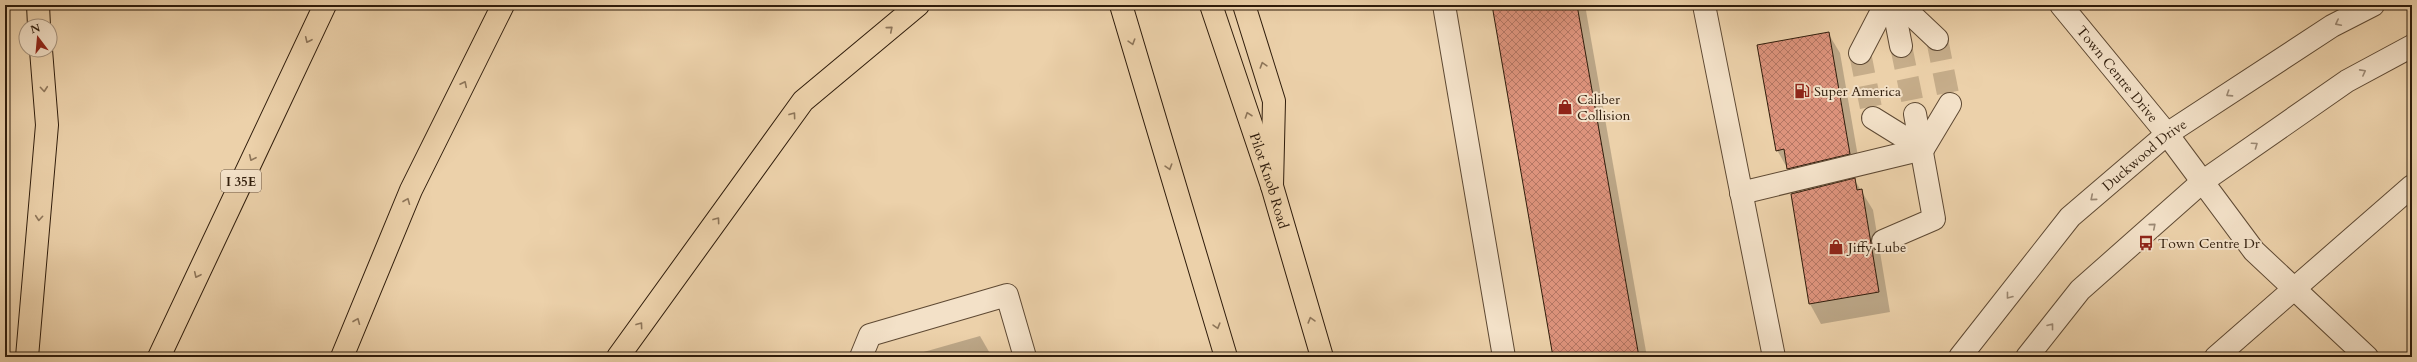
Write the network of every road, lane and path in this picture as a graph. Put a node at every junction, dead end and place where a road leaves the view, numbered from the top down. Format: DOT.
graph roads {
  1 [pos="38,5"];
  2 [pos="325,5"];
  3 [pos="503,5"];
  4 [pos="918,5"];
  5 [pos="1121,5"];
  6 [pos="1211,5"];
  7 [pos="1244,5"];
  8 [pos="1444,5"];
  9 [pos="1704,5"];
  10 [pos="1885,5"];
  11 [pos="1893,5"];
  12 [pos="1901,5"];
  13 [pos="2061,5"];
  14 [pos="2373,5"];
  15 [pos="39,18"];
  16 [pos="1937,39"];
  17 [pos="1901,46"];
  18 [pos="2412,46"];
  19 [pos="1860,52"];
  20 [pos="42,58"];
  21 [pos="1950,104"];
  22 [pos="1915,114"];
  23 [pos="1873,118"];
  24 [pos="2167,134"];
  25 [pos="1923,150"];
  26 [pos="2202,182"];
  27 [pos="1272,186"];
  28 [pos="2412,186"];
  29 [pos="1741,193"];
  30 [pos="1883,241"];
  31 [pos="2294,288"];
  32 [pos="2362,355"];
  33 [pos="27,357"];
  34 [pos="159,357"];
  35 [pos="342,357"];
  36 [pos="618,357"];
  37 [pos="861,357"];
  38 [pos="1024,357"];
  39 [pos="1226,357"];
  40 [pos="1322,357"];
  41 [pos="1504,357"];
  42 [pos="1774,357"];
  43 [pos="1960,357"];
  44 [pos="2027,357"];
  45 [pos="2216,357"];
  1 -- 15 [label="main road"];
  2 -- 34 [label="main road, I 35E, one-way"];
  35 -- 3 [label="main road, one-way"];
  36 -- 4 [label="main road, one-way"];
  5 -- 39 [label="main road, one-way"];
  27 -- 6 [label="main road, Pilot Knob Road, one-way"];
  27 -- 7 [label="main road, one-way"];
  8 -- 41 [label="street"];
  9 -- 29 [label="street"];
  10 -- 19 [label="street"];
  11 -- 17 [label="street"];
  12 -- 16 [label="street"];
  13 -- 24 [label="street, Town Centre Drive"];
  14 -- 24 [label="street, Duckwood Drive, one-way"];
  26 -- 18 [label="street, one-way"];
  20 -- 33 [label="main road, one-way"];
  21 -- 25 [label="street"];
  22 -- 25 [label="street"];
  23 -- 25 [label="street"];
  24 -- 26 [label="street, Town Centre Drive"];
  24 -- 43 [label="street, Duckwood Drive, one-way"];
  25 -- 29 [label="street"];
  25 -- 30 [label="street"];
  26 -- 31 [label="street, Town Centre Drive"];
  44 -- 26 [label="street, one-way"];
  40 -- 27 [label="main road, Pilot Knob Road, one-way"];
  28 -- 31 [label="street"];
  29 -- 42 [label="street"];
  31 -- 32 [label="street, Town Centre Drive"];
  31 -- 45 [label="street"];
  37 -- 38 [label="street"];
}
